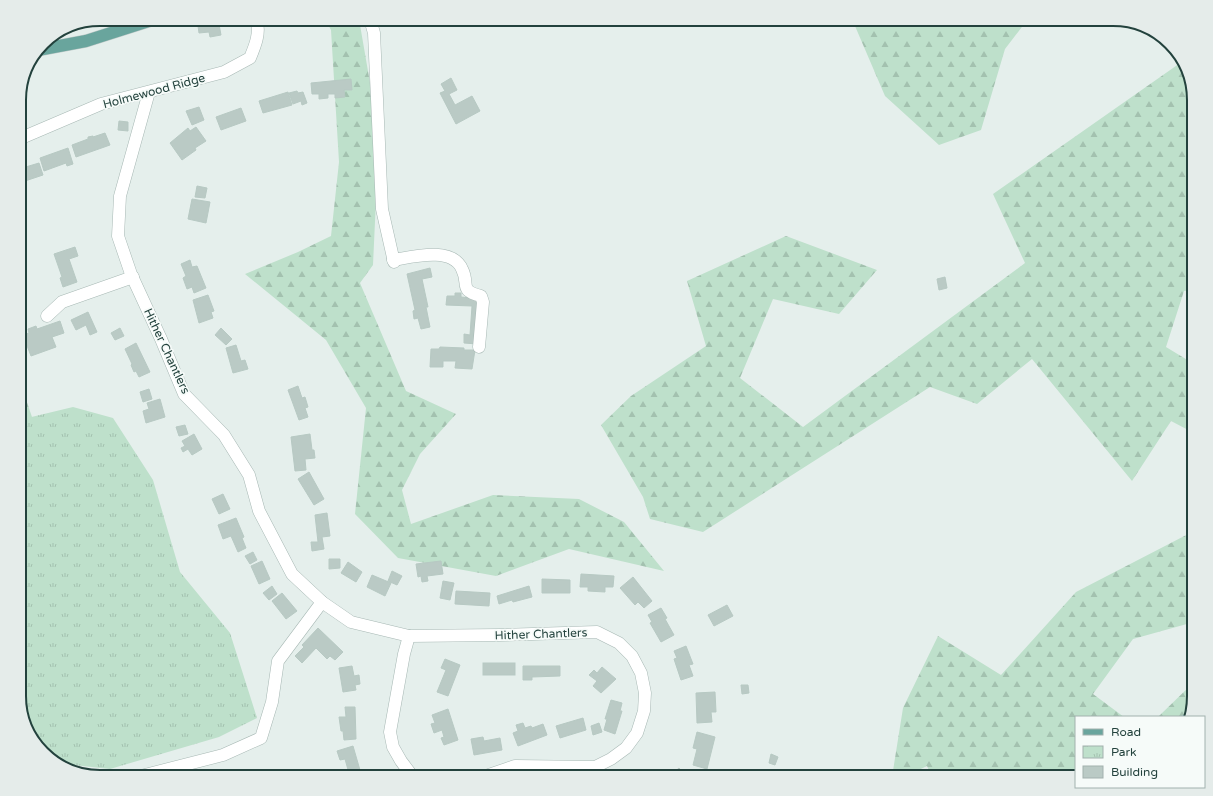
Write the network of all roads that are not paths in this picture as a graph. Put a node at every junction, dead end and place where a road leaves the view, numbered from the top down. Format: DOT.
graph roads {
  1 [pos="133,26"];
  2 [pos="258,26"];
  3 [pos="372,26"];
  4 [pos="48,48"];
  5 [pos="149,92"];
  6 [pos="26,136"];
  7 [pos="133,277"];
  8 [pos="47,316"];
  9 [pos="478,346"];
  10 [pos="322,602"];
  11 [pos="409,636"];
  12 [pos="179,770"];
  13 [pos="408,770"];
  14 [pos="503,770"];
  1 -- 4 [label="main road"];
  2 -- 5 [label="street, Holmewood Ridge"];
  3 -- 9 [label="street"];
  5 -- 6 [label="street, Holmewood Ridge"];
  5 -- 7 [label="street, Hither Chantlers"];
  7 -- 8 [label="street"];
  7 -- 10 [label="street, Hither Chantlers"];
  10 -- 11 [label="street, Hither Chantlers"];
  10 -- 12 [label="street"];
  11 -- 13 [label="street"];
  11 -- 14 [label="street, Hither Chantlers"];
}
